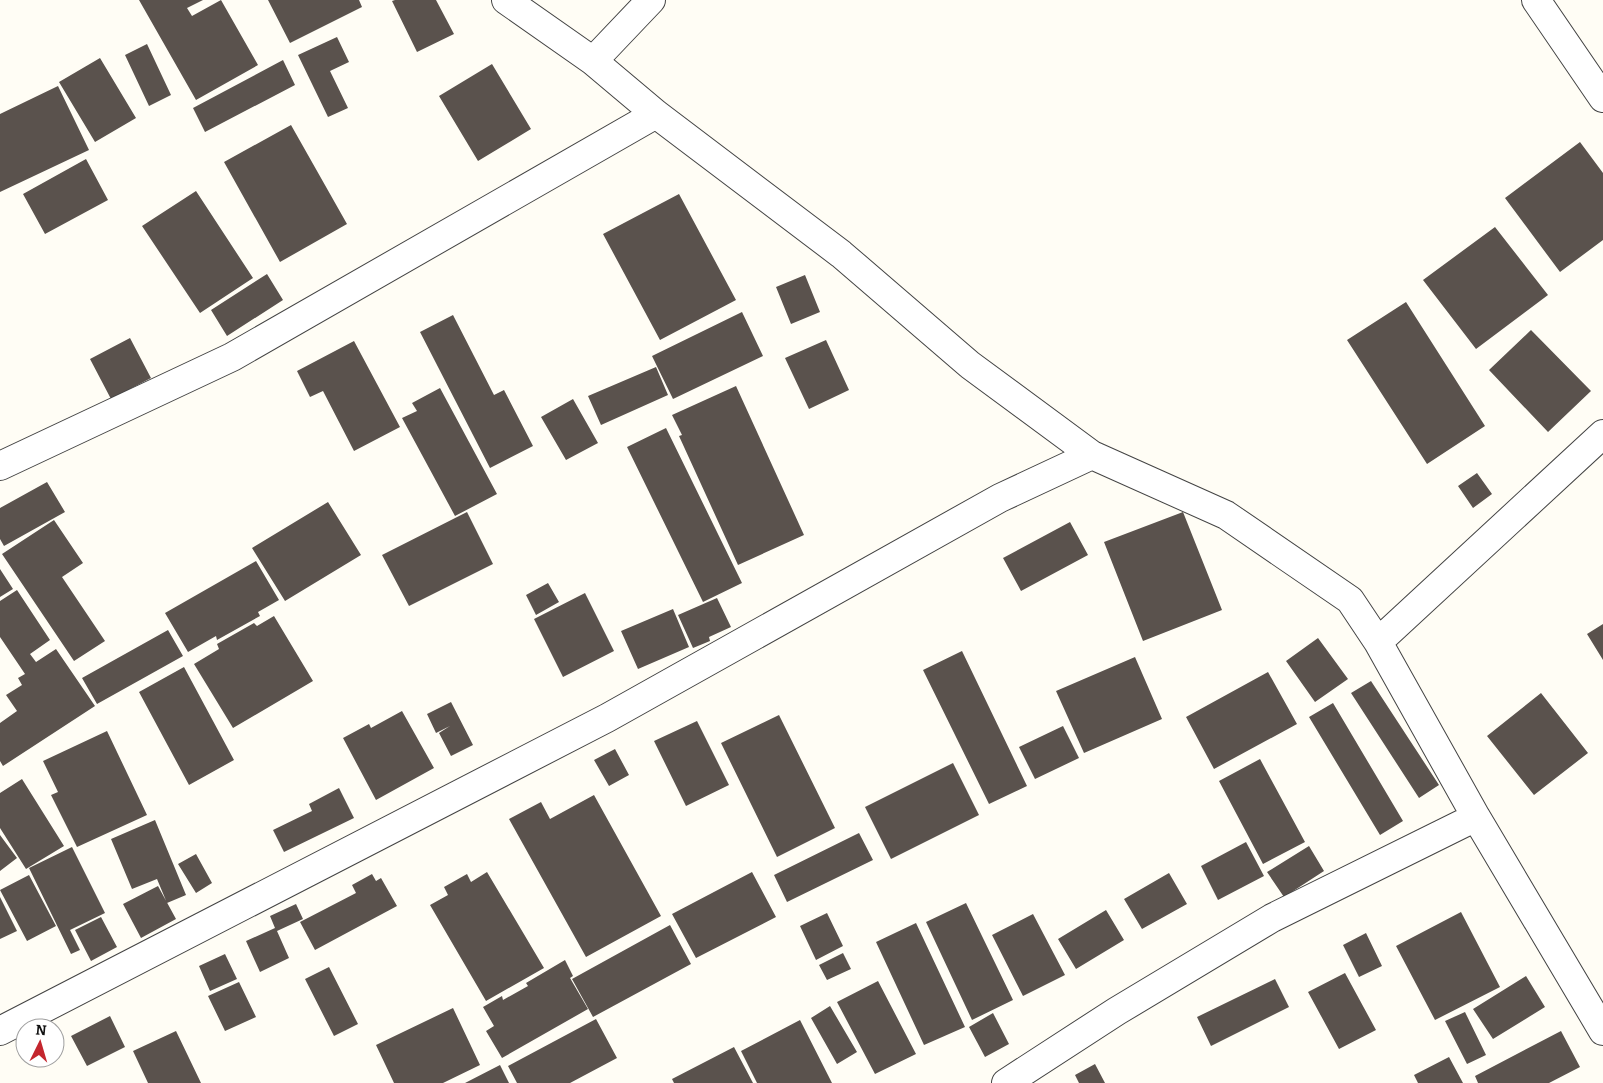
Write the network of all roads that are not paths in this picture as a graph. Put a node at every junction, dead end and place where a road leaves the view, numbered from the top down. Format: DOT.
graph roads {
  1 [pos="506,0"];
  2 [pos="651,0"];
  3 [pos="1536,0"];
  4 [pos="594,60"];
  5 [pos="1603,98"];
  6 [pos="656,114"];
  7 [pos="1603,434"];
  8 [pos="1092,456"];
  9 [pos="0,466"];
  10 [pos="1378,642"];
  11 [pos="1476,817"];
  12 [pos="0,1031"];
  13 [pos="1603,1031"];
  14 [pos="1006,1083"];
  1 -- 4 [label="street"];
  2 -- 4 [label="street"];
  3 -- 5 [label="street"];
  4 -- 6 [label="street"];
  6 -- 8 [label="street"];
  6 -- 9 [label="street"];
  7 -- 10 [label="street"];
  8 -- 10 [label="street"];
  8 -- 12 [label="street"];
  10 -- 11 [label="street"];
  11 -- 13 [label="street"];
  11 -- 14 [label="street"];
}
